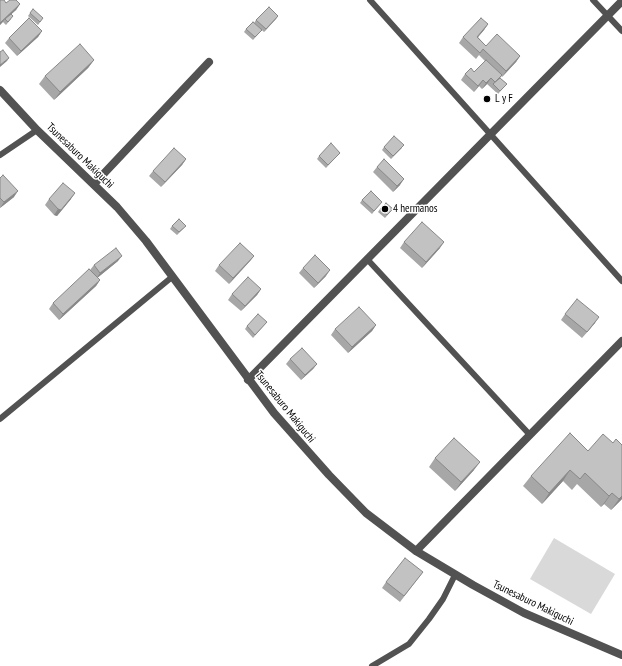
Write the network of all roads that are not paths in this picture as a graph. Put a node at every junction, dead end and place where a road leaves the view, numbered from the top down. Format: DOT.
graph roads {
  1 [pos="370,0"];
  2 [pos="593,0"];
  3 [pos="622,1"];
  4 [pos="607,16"];
  5 [pos="622,31"];
  6 [pos="209,62"];
  7 [pos="0,90"];
  8 [pos="37,130"];
  9 [pos="490,134"];
  10 [pos="0,155"];
  11 [pos="94,184"];
  12 [pos="367,259"];
  13 [pos="172,277"];
  14 [pos="622,281"];
  15 [pos="622,341"];
  16 [pos="248,380"];
  17 [pos="0,419"];
  18 [pos="530,435"];
  19 [pos="416,551"];
  20 [pos="455,575"];
  21 [pos="622,655"];
  22 [pos="372,666"];
  1 -- 9 [label="lane"];
  2 -- 4 [label="lane"];
  3 -- 4 [label="street"];
  4 -- 5 [label="lane"];
  4 -- 9 [label="street"];
  6 -- 11 [label="street"];
  7 -- 8 [label="street, Tsunesaburo Makiguchi"];
  8 -- 10 [label="lane"];
  8 -- 11 [label="street, Tsunesaburo Makiguchi"];
  9 -- 12 [label="street"];
  9 -- 14 [label="lane"];
  11 -- 13 [label="street, Tsunesaburo Makiguchi"];
  12 -- 16 [label="street"];
  12 -- 18 [label="lane"];
  13 -- 16 [label="street, Tsunesaburo Makiguchi"];
  13 -- 17 [label="lane"];
  15 -- 18 [label="street"];
  16 -- 19 [label="street, Tsunesaburo Makiguchi"];
  18 -- 19 [label="street"];
  19 -- 20 [label="street, Tsunesaburo Makiguchi"];
  20 -- 21 [label="street, Tsunesaburo Makiguchi"];
  20 -- 22 [label="lane"];
}
